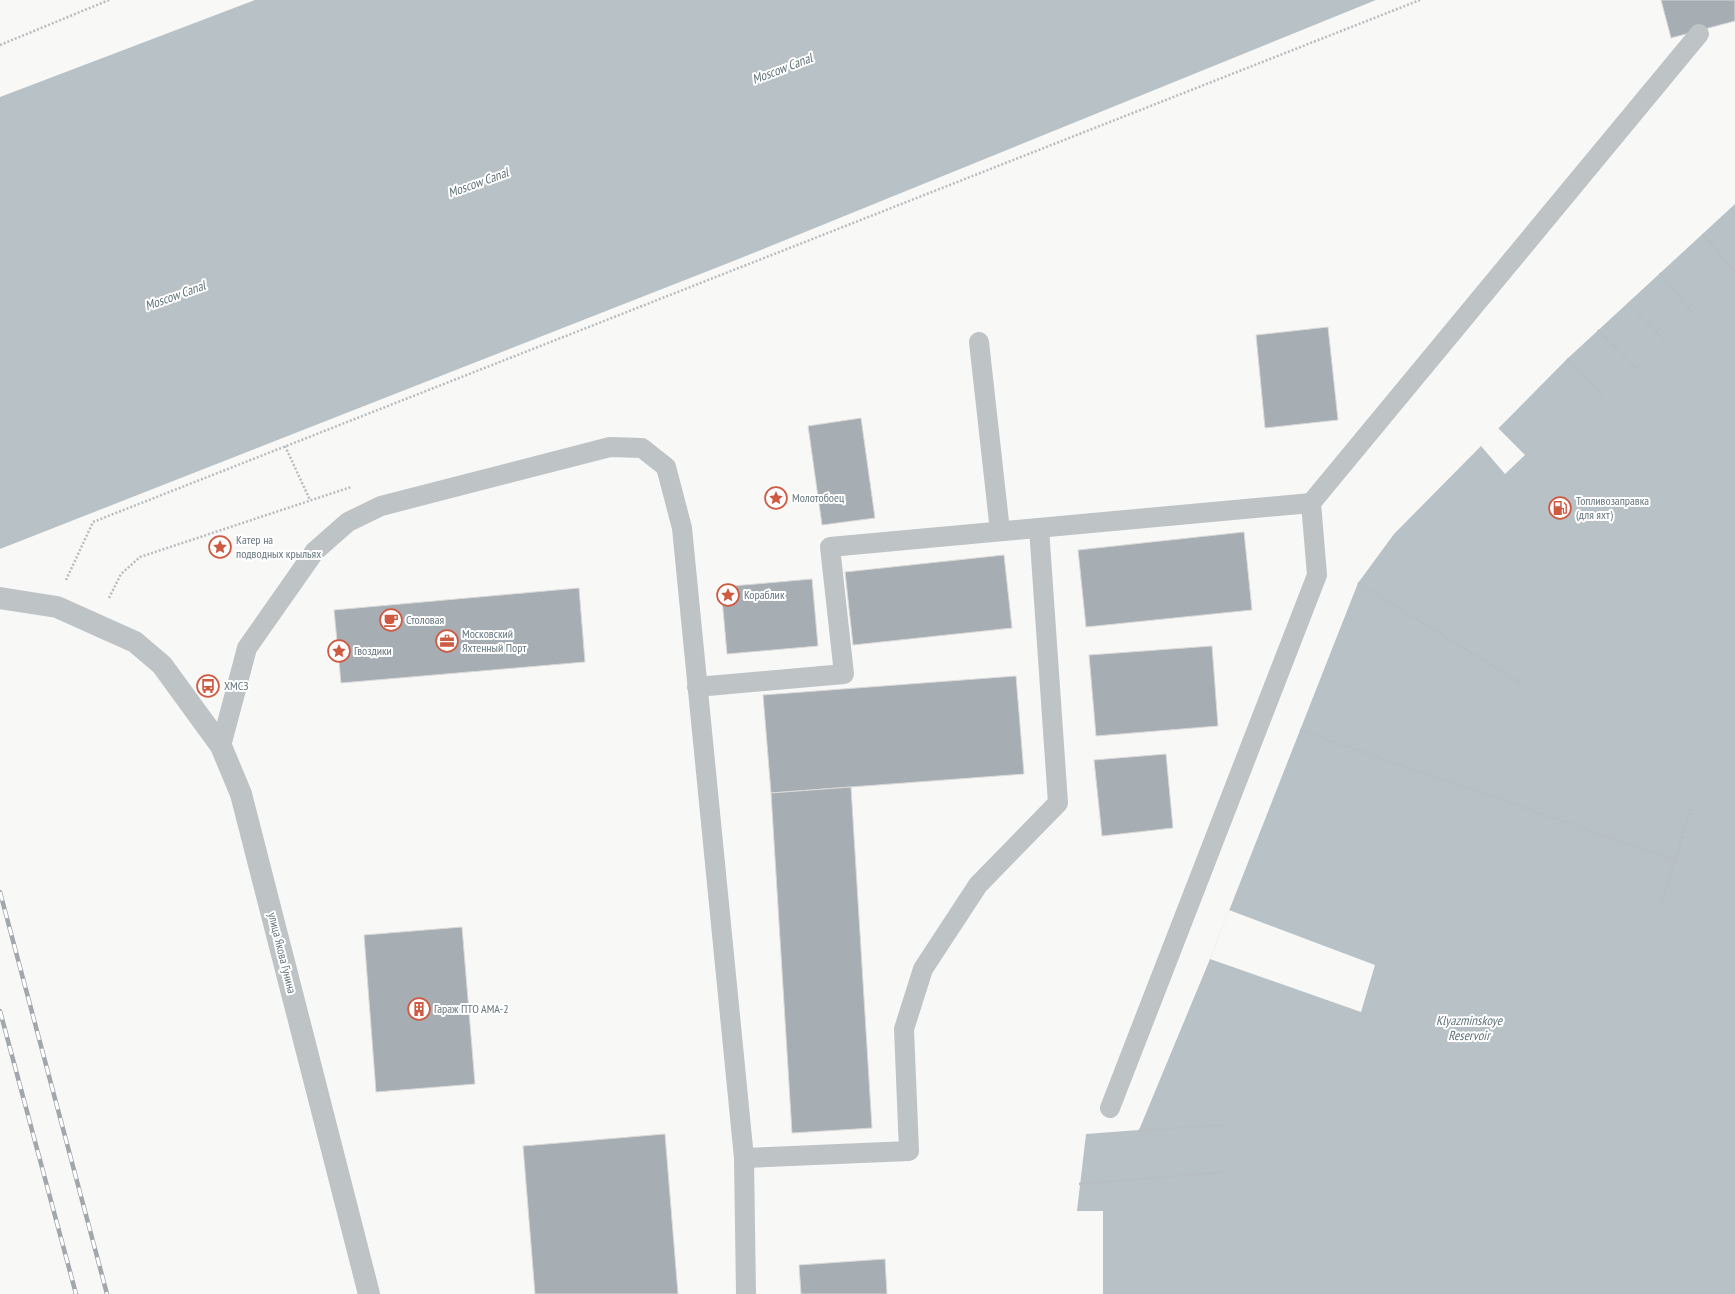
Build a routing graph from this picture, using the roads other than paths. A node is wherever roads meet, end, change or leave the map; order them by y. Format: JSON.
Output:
{"nodes":[{"id":1,"x":1698,"y":34,"type":"dead end"},
{"id":2,"x":979,"y":342,"type":"dead end"},
{"id":3,"x":1311,"y":503,"type":"junction"},
{"id":4,"x":1039,"y":528,"type":"junction"},
{"id":5,"x":1000,"y":531,"type":"junction"},
{"id":6,"x":0,"y":598,"type":"edge"},
{"id":7,"x":697,"y":687,"type":"junction"},
{"id":8,"x":221,"y":746,"type":"junction"},
{"id":9,"x":1110,"y":1108,"type":"dead end"},
{"id":10,"x":744,"y":1158,"type":"junction"},
{"id":11,"x":369,"y":1294,"type":"edge"},
{"id":12,"x":746,"y":1294,"type":"edge"}],
"edges":[{"from":1,"to":3,"type":"lane"},
{"from":2,"to":5,"type":"lane"},
{"from":3,"to":4,"type":"lane"},
{"from":3,"to":9,"type":"lane"},
{"from":4,"to":5,"type":"lane"},
{"from":4,"to":10,"type":"lane"},
{"from":5,"to":7,"type":"lane"},
{"from":6,"to":8,"type":"street","name":"улица Якова Гунина"},
{"from":7,"to":8,"type":"lane"},
{"from":7,"to":10,"type":"lane"},
{"from":8,"to":11,"type":"street","name":"улица Якова Гунина"},
{"from":10,"to":12,"type":"lane"}]}
